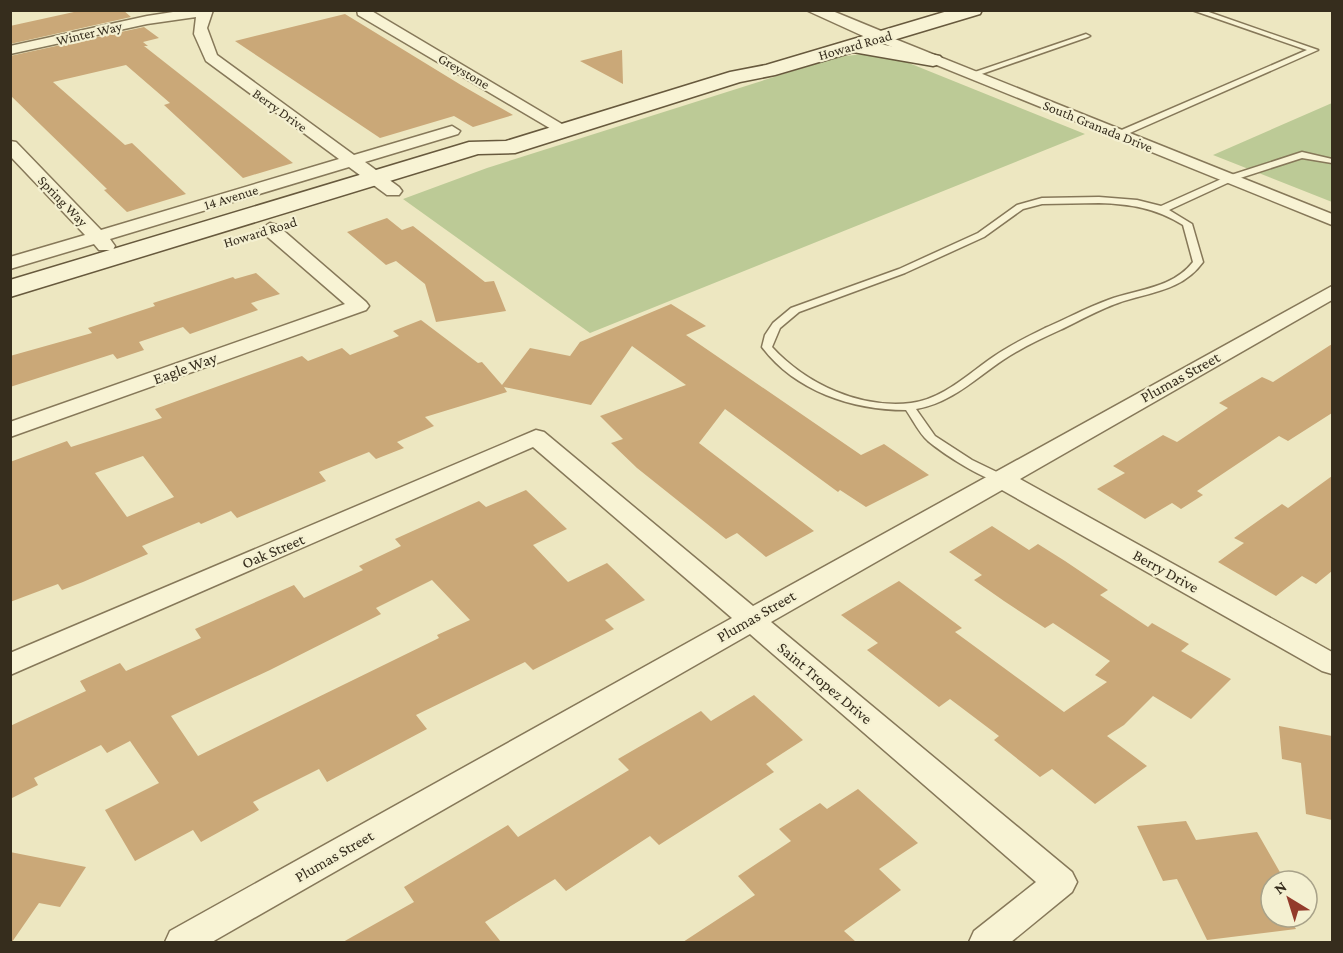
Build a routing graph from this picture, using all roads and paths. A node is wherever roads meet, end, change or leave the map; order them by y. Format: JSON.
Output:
{"nodes":[{"id":1,"x":814,"y":10,"type":"edge"},
{"id":2,"x":924,"y":10,"type":"edge"},
{"id":3,"x":973,"y":10,"type":"edge"},
{"id":4,"x":1195,"y":10,"type":"edge"},
{"id":5,"x":206,"y":11,"type":"edge"},
{"id":6,"x":363,"y":12,"type":"dead end"},
{"id":7,"x":872,"y":34,"type":"junction"},
{"id":8,"x":1086,"y":36,"type":"dead end"},
{"id":9,"x":10,"y":50,"type":"edge"},
{"id":10,"x":809,"y":58,"type":"junction"},
{"id":11,"x":933,"y":60,"type":"junction"},
{"id":12,"x":970,"y":75,"type":"junction"},
{"id":13,"x":737,"y":76,"type":"junction"},
{"id":14,"x":564,"y":130,"type":"junction"},
{"id":15,"x":452,"y":131,"type":"dead end"},
{"id":16,"x":1120,"y":134,"type":"junction"},
{"id":17,"x":10,"y":146,"type":"edge"},
{"id":18,"x":350,"y":161,"type":"junction"},
{"id":19,"x":1332,"y":161,"type":"edge"},
{"id":20,"x":1230,"y":178,"type":"junction"},
{"id":21,"x":384,"y":184,"type":"junction"},
{"id":22,"x":1164,"y":209,"type":"junction"},
{"id":23,"x":1332,"y":219,"type":"edge"},
{"id":24,"x":270,"y":229,"type":"junction"},
{"id":25,"x":97,"y":237,"type":"junction"},
{"id":26,"x":116,"y":257,"type":"junction"},
{"id":27,"x":10,"y":262,"type":"edge"},
{"id":28,"x":10,"y":289,"type":"edge"},
{"id":29,"x":1332,"y":292,"type":"edge"},
{"id":30,"x":10,"y":310,"type":"edge"},
{"id":31,"x":909,"y":406,"type":"junction"},
{"id":32,"x":10,"y":430,"type":"edge"},
{"id":33,"x":536,"y":437,"type":"joint"},
{"id":34,"x":999,"y":478,"type":"junction"},
{"id":35,"x":750,"y":619,"type":"junction"},
{"id":36,"x":1332,"y":664,"type":"edge"},
{"id":37,"x":10,"y":665,"type":"edge"},
{"id":38,"x":182,"y":942,"type":"edge"},
{"id":39,"x":986,"y":942,"type":"edge"}],
"edges":[{"from":1,"to":7,"type":"street"},
{"from":2,"to":7,"type":"main road","name":"Howard Road"},
{"from":3,"to":7,"type":"main road","name":"Howard Road"},
{"from":4,"to":16,"type":"lane"},
{"from":5,"to":9,"type":"street","name":"Winter Way"},
{"from":5,"to":18,"type":"street","name":"Berry Drive"},
{"from":6,"to":14,"type":"street","name":"Greystone"},
{"from":7,"to":10,"type":"main road","name":"Howard Road"},
{"from":7,"to":11,"type":"street","name":"South Granada Drive"},
{"from":7,"to":13,"type":"main road","name":"Howard Road"},
{"from":8,"to":12,"type":"lane"},
{"from":10,"to":11,"type":"main road"},
{"from":10,"to":13,"type":"main road","name":"Howard Road"},
{"from":11,"to":12,"type":"street","name":"South Granada Drive"},
{"from":12,"to":16,"type":"street","name":"South Granada Drive"},
{"from":13,"to":14,"type":"main road","name":"Howard Road"},
{"from":14,"to":21,"type":"main road","name":"Howard Road"},
{"from":15,"to":18,"type":"street","name":"14 Avenue"},
{"from":16,"to":20,"type":"street","name":"South Granada Drive"},
{"from":17,"to":25,"type":"street","name":"Spring Way"},
{"from":18,"to":21,"type":"street","name":"Berry Drive"},
{"from":18,"to":25,"type":"street","name":"14 Avenue"},
{"from":19,"to":20,"type":"lane"},
{"from":20,"to":22,"type":"lane"},
{"from":20,"to":23,"type":"street","name":"South Granada Drive"},
{"from":21,"to":24,"type":"main road","name":"Howard Road"},
{"from":21,"to":26,"type":"main road","name":"Howard Road"},
{"from":22,"to":31,"type":"lane"},
{"from":22,"to":31,"type":"lane"},
{"from":24,"to":30,"type":"main road","name":"Howard Road"},
{"from":24,"to":32,"type":"street","name":"Eagle Way"},
{"from":25,"to":26,"type":"street","name":"Spring Way"},
{"from":25,"to":27,"type":"street","name":"14 Avenue"},
{"from":26,"to":28,"type":"main road","name":"Howard Road"},
{"from":29,"to":34,"type":"street","name":"Plumas Street"},
{"from":31,"to":34,"type":"lane"},
{"from":33,"to":35,"type":"street","name":"Saint Tropez Drive"},
{"from":33,"to":37,"type":"street","name":"Oak Street"},
{"from":34,"to":35,"type":"street","name":"Plumas Street"},
{"from":34,"to":36,"type":"street","name":"Berry Drive"},
{"from":35,"to":38,"type":"street","name":"Plumas Street"},
{"from":35,"to":39,"type":"street","name":"Saint Tropez Drive"}]}
